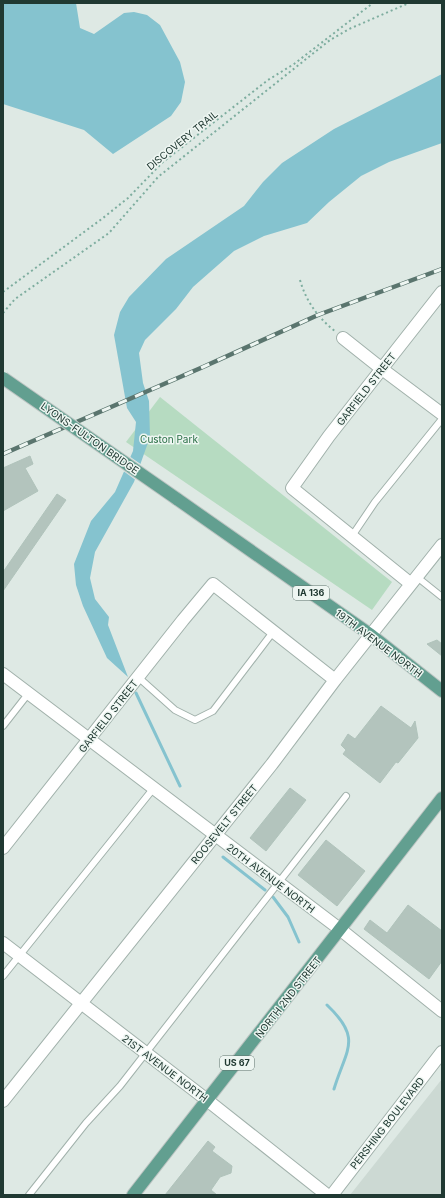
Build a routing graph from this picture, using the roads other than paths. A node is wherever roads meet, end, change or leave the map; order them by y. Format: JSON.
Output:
{"nodes":[{"id":1,"x":442,"y":292,"type":"edge"},
{"id":2,"x":343,"y":338,"type":"road end"},
{"id":3,"x":382,"y":369,"type":"junction"},
{"id":4,"x":3,"y":378,"type":"edge"},
{"id":5,"x":442,"y":414,"type":"edge"},
{"id":6,"x":442,"y":419,"type":"edge"},
{"id":7,"x":177,"y":499,"type":"joint"},
{"id":8,"x":352,"y":536,"type":"junction"},
{"id":9,"x":442,"y":545,"type":"edge"},
{"id":10,"x":414,"y":580,"type":"junction"},
{"id":11,"x":442,"y":597,"type":"edge"},
{"id":12,"x":273,"y":632,"type":"junction"},
{"id":13,"x":371,"y":635,"type":"junction"},
{"id":14,"x":3,"y":674,"type":"edge"},
{"id":15,"x":138,"y":676,"type":"junction"},
{"id":16,"x":335,"y":680,"type":"junction"},
{"id":17,"x":442,"y":691,"type":"edge"},
{"id":18,"x":28,"y":694,"type":"junction"},
{"id":19,"x":3,"y":726,"type":"edge"},
{"id":20,"x":90,"y":739,"type":"junction"},
{"id":21,"x":153,"y":789,"type":"junction"},
{"id":22,"x":346,"y":796,"type":"dead end"},
{"id":23,"x":442,"y":798,"type":"edge"},
{"id":24,"x":215,"y":835,"type":"junction"},
{"id":25,"x":3,"y":848,"type":"edge"},
{"id":26,"x":278,"y":882,"type":"junction"},
{"id":27,"x":341,"y":930,"type":"junction"},
{"id":28,"x":3,"y":943,"type":"edge"},
{"id":29,"x":18,"y":956,"type":"junction"},
{"id":30,"x":3,"y":976,"type":"edge"},
{"id":31,"x":80,"y":1003,"type":"junction"},
{"id":32,"x":442,"y":1011,"type":"edge"},
{"id":33,"x":442,"y":1052,"type":"edge"},
{"id":34,"x":145,"y":1053,"type":"junction"},
{"id":35,"x":207,"y":1100,"type":"junction"},
{"id":36,"x":3,"y":1101,"type":"edge"},
{"id":37,"x":29,"y":1195,"type":"edge"},
{"id":38,"x":133,"y":1195,"type":"edge"},
{"id":39,"x":327,"y":1195,"type":"edge"},
{"id":40,"x":332,"y":1195,"type":"edge"}],
"edges":[{"from":1,"to":3,"type":"street","name":"GARFIELD STREET"},
{"from":2,"to":3,"type":"street"},
{"from":3,"to":5,"type":"street"},
{"from":3,"to":8,"type":"street","name":"GARFIELD STREET"},
{"from":4,"to":7,"type":"main road","name":"LYONS-FULTON BRIDGE","number":"IA 136","bridge":true},
{"from":6,"to":8,"type":"lane"},
{"from":7,"to":13,"type":"main road","name":"19TH AVENUE NORTH","number":"IA 136"},
{"from":8,"to":10,"type":"street"},
{"from":9,"to":10,"type":"street","name":"ROOSEVELT STREET"},
{"from":10,"to":11,"type":"lane"},
{"from":10,"to":13,"type":"street","name":"ROOSEVELT STREET"},
{"from":12,"to":15,"type":"lane"},
{"from":12,"to":15,"type":"street","name":"GARFIELD STREET"},
{"from":12,"to":16,"type":"street"},
{"from":13,"to":16,"type":"street","name":"ROOSEVELT STREET"},
{"from":13,"to":17,"type":"main road","name":"19TH AVENUE NORTH","number":"IA 136"},
{"from":14,"to":18,"type":"street","name":"20TH AVENUE NORTH"},
{"from":15,"to":20,"type":"street","name":"GARFIELD STREET"},
{"from":16,"to":24,"type":"street","name":"ROOSEVELT STREET"},
{"from":18,"to":19,"type":"lane"},
{"from":18,"to":20,"type":"street","name":"20TH AVENUE NORTH"},
{"from":20,"to":21,"type":"street","name":"20TH AVENUE NORTH"},
{"from":20,"to":25,"type":"street","name":"GARFIELD STREET"},
{"from":21,"to":24,"type":"street","name":"20TH AVENUE NORTH"},
{"from":21,"to":29,"type":"lane"},
{"from":22,"to":26,"type":"lane"},
{"from":23,"to":27,"type":"main road","name":"NORTH 2ND STREET","number":"US 67"},
{"from":24,"to":26,"type":"street","name":"20TH AVENUE NORTH"},
{"from":24,"to":31,"type":"street","name":"ROOSEVELT STREET"},
{"from":26,"to":27,"type":"street","name":"20TH AVENUE NORTH"},
{"from":26,"to":34,"type":"lane"},
{"from":27,"to":32,"type":"street","name":"20TH AVENUE NORTH"},
{"from":27,"to":35,"type":"main road","name":"NORTH 2ND STREET","number":"US 67"},
{"from":28,"to":29,"type":"street","name":"21ST AVENUE NORTH"},
{"from":29,"to":30,"type":"lane"},
{"from":29,"to":31,"type":"street","name":"21ST AVENUE NORTH"},
{"from":31,"to":34,"type":"street","name":"21ST AVENUE NORTH"},
{"from":31,"to":36,"type":"street","name":"ROOSEVELT STREET"},
{"from":33,"to":40,"type":"street","name":"PERSHING BOULEVARD"},
{"from":34,"to":35,"type":"street","name":"21ST AVENUE NORTH"},
{"from":34,"to":37,"type":"lane"},
{"from":35,"to":38,"type":"main road","name":"NORTH 2ND STREET","number":"US 67"},
{"from":35,"to":39,"type":"street","name":"21ST AVENUE NORTH"}]}
